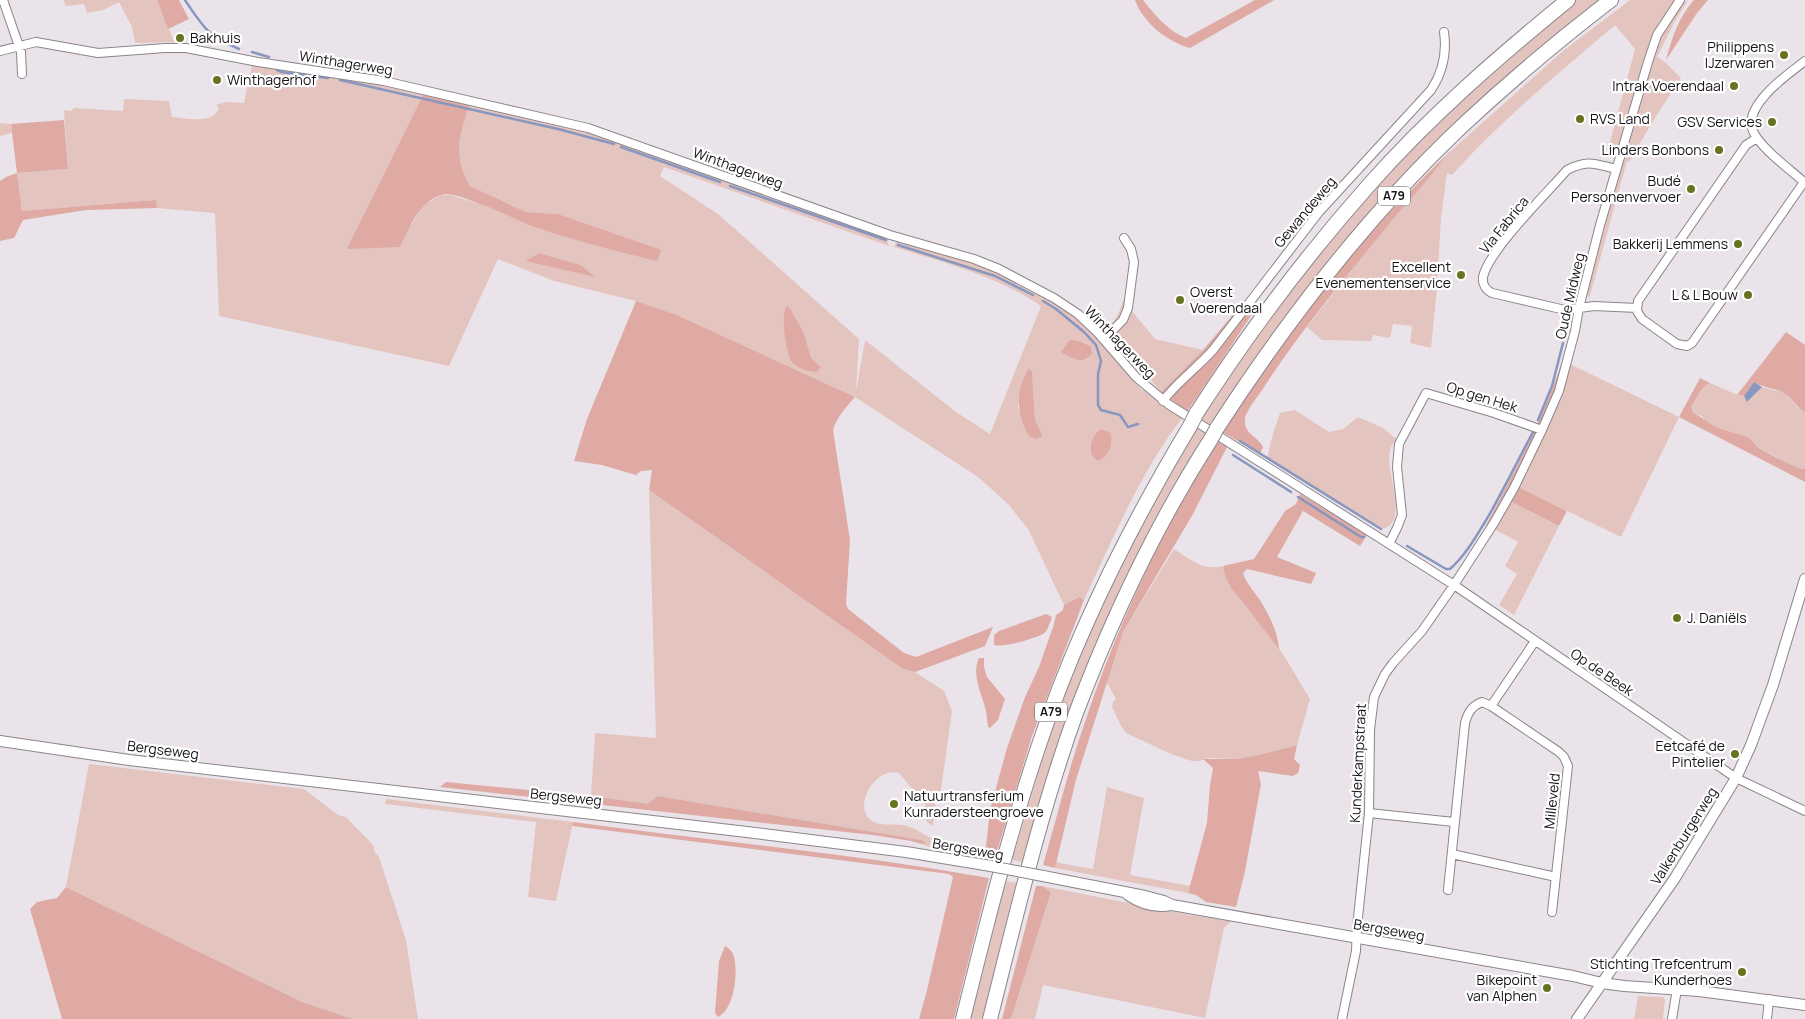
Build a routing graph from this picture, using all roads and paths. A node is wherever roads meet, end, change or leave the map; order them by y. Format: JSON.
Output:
{"nodes":[{"id":1,"x":2,"y":0,"type":"edge"},
{"id":2,"x":1568,"y":0,"type":"edge"},
{"id":3,"x":1611,"y":0,"type":"edge"},
{"id":4,"x":1680,"y":0,"type":"edge"},
{"id":5,"x":1444,"y":32,"type":"dead end"},
{"id":6,"x":19,"y":46,"type":"junction"},
{"id":7,"x":0,"y":51,"type":"edge"},
{"id":8,"x":1805,"y":61,"type":"edge"},
{"id":9,"x":22,"y":74,"type":"dead end"},
{"id":10,"x":1757,"y":138,"type":"junction"},
{"id":11,"x":1616,"y":169,"type":"junction"},
{"id":12,"x":1805,"y":183,"type":"edge"},
{"id":13,"x":1124,"y":238,"type":"dead end"},
{"id":14,"x":1579,"y":308,"type":"junction"},
{"id":15,"x":1636,"y":308,"type":"junction"},
{"id":16,"x":1104,"y":339,"type":"junction"},
{"id":17,"x":1162,"y":400,"type":"junction"},
{"id":18,"x":1542,"y":430,"type":"junction"},
{"id":19,"x":1388,"y":544,"type":"junction"},
{"id":20,"x":1805,"y":579,"type":"edge"},
{"id":21,"x":1454,"y":585,"type":"junction"},
{"id":22,"x":1535,"y":641,"type":"junction"},
{"id":23,"x":1491,"y":706,"type":"junction"},
{"id":24,"x":0,"y":741,"type":"edge"},
{"id":25,"x":1736,"y":778,"type":"junction"},
{"id":26,"x":1805,"y":811,"type":"edge"},
{"id":27,"x":1369,"y":813,"type":"junction"},
{"id":28,"x":1454,"y":822,"type":"junction"},
{"id":29,"x":1452,"y":854,"type":"junction"},
{"id":30,"x":1556,"y":877,"type":"junction"},
{"id":31,"x":1448,"y":890,"type":"dead end"},
{"id":32,"x":1552,"y":912,"type":"dead end"},
{"id":33,"x":1356,"y":938,"type":"junction"},
{"id":34,"x":1602,"y":983,"type":"junction"},
{"id":35,"x":1678,"y":988,"type":"junction"},
{"id":36,"x":1769,"y":999,"type":"junction"},
{"id":37,"x":1805,"y":1004,"type":"edge"},
{"id":38,"x":963,"y":1019,"type":"edge"},
{"id":39,"x":990,"y":1019,"type":"edge"},
{"id":40,"x":1342,"y":1019,"type":"edge"},
{"id":41,"x":1577,"y":1019,"type":"edge"},
{"id":42,"x":1672,"y":1019,"type":"edge"},
{"id":43,"x":1767,"y":1019,"type":"edge"}],
"edges":[{"from":1,"to":6,"type":"street"},
{"from":2,"to":38,"type":"highway","number":"A79"},
{"from":3,"to":39,"type":"highway","number":"A79"},
{"from":4,"to":11,"type":"street","name":"Oude Midweg"},
{"from":5,"to":17,"type":"street","name":"Gewandeweg"},
{"from":6,"to":7,"type":"street","name":"Winthagerweg"},
{"from":6,"to":9,"type":"street"},
{"from":6,"to":16,"type":"street","name":"Winthagerweg"},
{"from":8,"to":10,"type":"street"},
{"from":10,"to":12,"type":"street"},
{"from":10,"to":15,"type":"street"},
{"from":11,"to":14,"type":"street","name":"Oude Midweg"},
{"from":11,"to":14,"type":"street","name":"Via Fabrica"},
{"from":12,"to":15,"type":"street"},
{"from":13,"to":16,"type":"street"},
{"from":14,"to":15,"type":"street"},
{"from":14,"to":18,"type":"street","name":"Oude Midweg"},
{"from":16,"to":17,"type":"street","name":"Winthagerweg"},
{"from":17,"to":19,"type":"street"},
{"from":18,"to":19,"type":"street","name":"Op gen Hek"},
{"from":18,"to":21,"type":"street","name":"Oude Midweg"},
{"from":19,"to":21,"type":"street"},
{"from":20,"to":25,"type":"street","name":"Valkenburgerweg"},
{"from":21,"to":22,"type":"street","name":"Op de Beek"},
{"from":21,"to":27,"type":"street","name":"Kunderkampstraat"},
{"from":22,"to":23,"type":"street"},
{"from":22,"to":25,"type":"street","name":"Op de Beek"},
{"from":23,"to":28,"type":"street"},
{"from":23,"to":30,"type":"street","name":"Milleveld"},
{"from":24,"to":33,"type":"street","name":"Bergseweg","bridge":true},
{"from":25,"to":26,"type":"street","name":"Op de Beek"},
{"from":25,"to":34,"type":"street","name":"Valkenburgerweg"},
{"from":27,"to":28,"type":"street"},
{"from":27,"to":33,"type":"street","name":"Kunderkampstraat"},
{"from":28,"to":29,"type":"street"},
{"from":29,"to":30,"type":"street"},
{"from":29,"to":31,"type":"street"},
{"from":30,"to":32,"type":"street","name":"Milleveld"},
{"from":33,"to":34,"type":"street","name":"Bergseweg"},
{"from":33,"to":40,"type":"street","name":"Kunderkampstraat"},
{"from":34,"to":35,"type":"street","name":"Bergseweg"},
{"from":34,"to":41,"type":"street","name":"Valkenburgerweg"},
{"from":35,"to":36,"type":"street","name":"Bergseweg"},
{"from":35,"to":42,"type":"street"},
{"from":36,"to":37,"type":"street","name":"Bergseweg"},
{"from":36,"to":43,"type":"street"}]}
